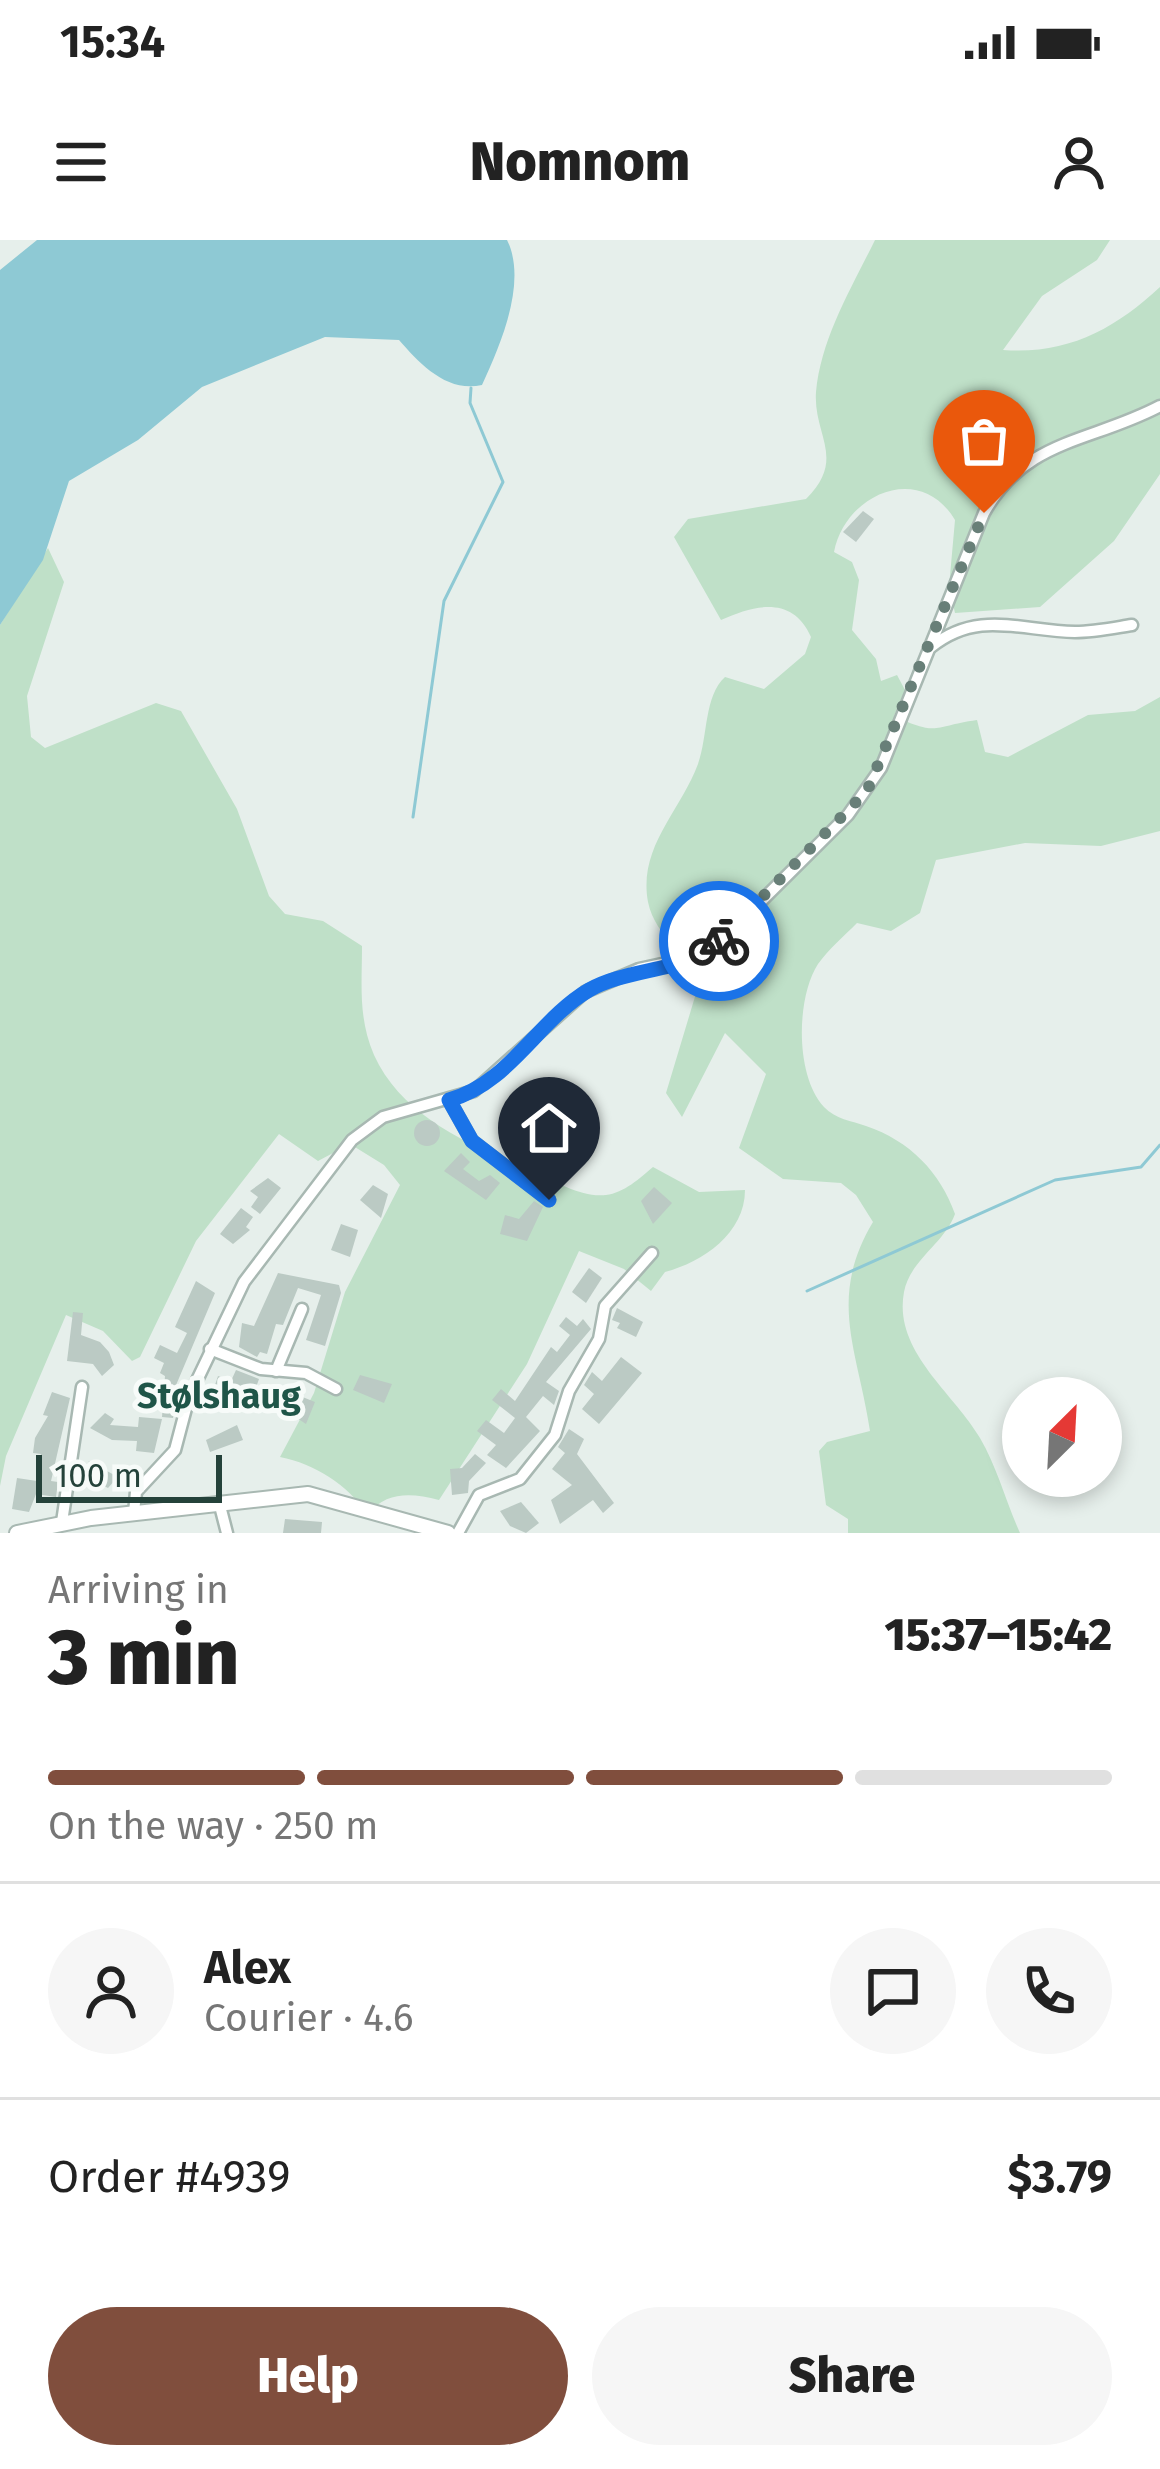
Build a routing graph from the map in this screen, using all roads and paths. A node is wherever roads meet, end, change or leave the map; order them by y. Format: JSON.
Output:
{"nodes":[{"id":1,"x":1160,"y":406,"type":"edge"},
{"id":2,"x":1132,"y":625,"type":"dead end"},
{"id":3,"x":928,"y":650,"type":"junction"},
{"id":4,"x":449,"y":1100,"type":"junction"},
{"id":5,"x":549,"y":1200,"type":"dead end"},
{"id":6,"x":652,"y":1252,"type":"dead end"},
{"id":7,"x":302,"y":1309,"type":"dead end"},
{"id":8,"x":210,"y":1349,"type":"junction"},
{"id":9,"x":276,"y":1371,"type":"junction"},
{"id":10,"x":82,"y":1388,"type":"dead end"},
{"id":11,"x":336,"y":1389,"type":"dead end"},
{"id":12,"x":219,"y":1502,"type":"junction"},
{"id":13,"x":134,"y":1513,"type":"junction"},
{"id":14,"x":62,"y":1522,"type":"junction"},
{"id":15,"x":17,"y":1533,"type":"edge"},
{"id":16,"x":227,"y":1533,"type":"edge"},
{"id":17,"x":448,"y":1533,"type":"edge"},
{"id":18,"x":458,"y":1533,"type":"edge"}],
"edges":[{"from":1,"to":3,"type":"street"},
{"from":2,"to":3,"type":"street"},
{"from":3,"to":4,"type":"street"},
{"from":4,"to":5,"type":"street"},
{"from":4,"to":8,"type":"street"},
{"from":6,"to":18,"type":"street"},
{"from":7,"to":9,"type":"street"},
{"from":8,"to":9,"type":"street"},
{"from":8,"to":13,"type":"street"},
{"from":9,"to":11,"type":"street"},
{"from":10,"to":14,"type":"street"},
{"from":12,"to":13,"type":"street"},
{"from":12,"to":16,"type":"street"},
{"from":12,"to":17,"type":"street"},
{"from":13,"to":14,"type":"street"},
{"from":14,"to":15,"type":"street"}]}
